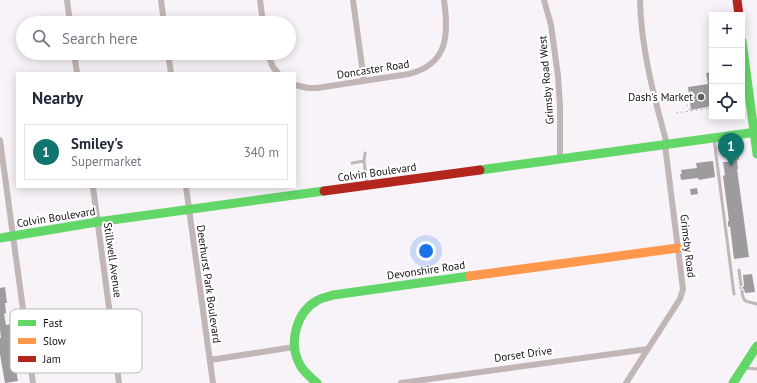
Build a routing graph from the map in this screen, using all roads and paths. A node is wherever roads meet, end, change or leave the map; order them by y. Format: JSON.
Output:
{"nodes":[{"id":1,"x":67,"y":0,"type":"edge"},
{"id":2,"x":161,"y":0,"type":"edge"},
{"id":3,"x":260,"y":0,"type":"edge"},
{"id":4,"x":353,"y":0,"type":"edge"},
{"id":5,"x":444,"y":0,"type":"edge"},
{"id":6,"x":544,"y":0,"type":"edge"},
{"id":7,"x":640,"y":0,"type":"edge"},
{"id":8,"x":737,"y":0,"type":"edge"},
{"id":9,"x":739,"y":12,"type":"edge"},
{"id":10,"x":69,"y":16,"type":"edge"},
{"id":11,"x":163,"y":16,"type":"edge"},
{"id":12,"x":262,"y":16,"type":"edge"},
{"id":13,"x":743,"y":48,"type":"edge"},
{"id":14,"x":75,"y":60,"type":"edge"},
{"id":15,"x":169,"y":60,"type":"edge"},
{"id":16,"x":270,"y":60,"type":"edge"},
{"id":17,"x":77,"y":72,"type":"edge"},
{"id":18,"x":171,"y":72,"type":"edge"},
{"id":19,"x":277,"y":72,"type":"edge"},
{"id":20,"x":364,"y":81,"type":"junction"},
{"id":21,"x":296,"y":85,"type":"edge"},
{"id":22,"x":658,"y":90,"type":"dead end"},
{"id":23,"x":709,"y":108,"type":"edge"},
{"id":24,"x":690,"y":111,"type":"junction"},
{"id":25,"x":676,"y":113,"type":"dead end"},
{"id":26,"x":756,"y":132,"type":"edge"},
{"id":27,"x":713,"y":138,"type":"junction"},
{"id":28,"x":0,"y":140,"type":"edge"},
{"id":29,"x":666,"y":144,"type":"junction"},
{"id":30,"x":365,"y":153,"type":"dead end"},
{"id":31,"x":757,"y":154,"type":"edge"},
{"id":32,"x":560,"y":159,"type":"junction"},
{"id":33,"x":364,"y":161,"type":"junction"},
{"id":34,"x":352,"y":163,"type":"dead end"},
{"id":35,"x":367,"y":186,"type":"junction"},
{"id":36,"x":93,"y":188,"type":"edge"},
{"id":37,"x":186,"y":188,"type":"edge"},
{"id":38,"x":189,"y":210,"type":"junction"},
{"id":39,"x":97,"y":222,"type":"junction"},
{"id":40,"x":13,"y":236,"type":"junction"},
{"id":41,"x":0,"y":238,"type":"edge"},
{"id":42,"x":678,"y":248,"type":"junction"},
{"id":43,"x":739,"y":270,"type":"dead end"},
{"id":44,"x":741,"y":285,"type":"dead end"},
{"id":45,"x":742,"y":290,"type":"dead end"},
{"id":46,"x":734,"y":294,"type":"dead end"},
{"id":47,"x":757,"y":304,"type":"edge"},
{"id":48,"x":23,"y":309,"type":"edge"},
{"id":49,"x":109,"y":309,"type":"edge"},
{"id":50,"x":757,"y":346,"type":"edge"},
{"id":51,"x":294,"y":347,"type":"junction"},
{"id":52,"x":648,"y":349,"type":"junction"},
{"id":53,"x":210,"y":360,"type":"junction"},
{"id":54,"x":743,"y":367,"type":"junction"},
{"id":55,"x":757,"y":369,"type":"edge"},
{"id":56,"x":32,"y":373,"type":"edge"},
{"id":57,"x":118,"y":373,"type":"edge"},
{"id":58,"x":33,"y":383,"type":"edge"},
{"id":59,"x":119,"y":383,"type":"edge"},
{"id":60,"x":213,"y":383,"type":"edge"},
{"id":61,"x":317,"y":383,"type":"edge"},
{"id":62,"x":401,"y":383,"type":"edge"},
{"id":63,"x":626,"y":383,"type":"edge"},
{"id":64,"x":733,"y":383,"type":"edge"}],
"edges":[{"from":1,"to":10,"type":"street"},
{"from":2,"to":11,"type":"street"},
{"from":3,"to":12,"type":"street"},
{"from":4,"to":20,"type":"street"},
{"from":5,"to":20,"type":"street","name":"Doncaster Road"},
{"from":6,"to":32,"type":"street","name":"Grimsby Road West"},
{"from":7,"to":29,"type":"street"},
{"from":8,"to":9,"type":"street"},
{"from":13,"to":26,"type":"street"},
{"from":14,"to":17,"type":"street"},
{"from":15,"to":18,"type":"street"},
{"from":16,"to":19,"type":"street"},
{"from":20,"to":21,"type":"street","name":"Doncaster Road"},
{"from":22,"to":24,"type":"path"},
{"from":23,"to":24,"type":"path"},
{"from":24,"to":25,"type":"path"},
{"from":26,"to":27,"type":"street","name":"Colvin Boulevard"},
{"from":26,"to":31,"type":"street"},
{"from":27,"to":29,"type":"street","name":"Colvin Boulevard"},
{"from":27,"to":46,"type":"lane"},
{"from":28,"to":40,"type":"street"},
{"from":29,"to":32,"type":"street","name":"Colvin Boulevard"},
{"from":29,"to":42,"type":"street","name":"Grimsby Road"},
{"from":30,"to":33,"type":"lane"},
{"from":32,"to":35,"type":"street","name":"Colvin Boulevard"},
{"from":33,"to":34,"type":"lane"},
{"from":33,"to":35,"type":"lane"},
{"from":35,"to":38,"type":"street","name":"Colvin Boulevard"},
{"from":36,"to":39,"type":"street","name":"Stillwell Avenue"},
{"from":37,"to":38,"type":"street","name":"Deerhurst Park Boulevard"},
{"from":38,"to":39,"type":"street","name":"Colvin Boulevard"},
{"from":38,"to":53,"type":"street","name":"Deerhurst Park Boulevard"},
{"from":39,"to":40,"type":"street","name":"Colvin Boulevard"},
{"from":39,"to":49,"type":"street","name":"Stillwell Avenue"},
{"from":40,"to":41,"type":"street","name":"Colvin Boulevard"},
{"from":40,"to":48,"type":"street"},
{"from":42,"to":51,"type":"street","name":"Devonshire Road"},
{"from":42,"to":52,"type":"street","name":"Grimsby Road"},
{"from":43,"to":44,"type":"lane"},
{"from":45,"to":47,"type":"lane"},
{"from":50,"to":54,"type":"street"},
{"from":51,"to":53,"type":"street"},
{"from":51,"to":61,"type":"street"},
{"from":52,"to":62,"type":"street","name":"Dorset Drive"},
{"from":52,"to":63,"type":"street","name":"Grimsby Road"},
{"from":53,"to":60,"type":"street","name":"Deerhurst Park Boulevard"},
{"from":54,"to":55,"type":"lane"},
{"from":54,"to":64,"type":"street"},
{"from":56,"to":58,"type":"street"},
{"from":57,"to":59,"type":"street","name":"Stillwell Avenue"}]}
